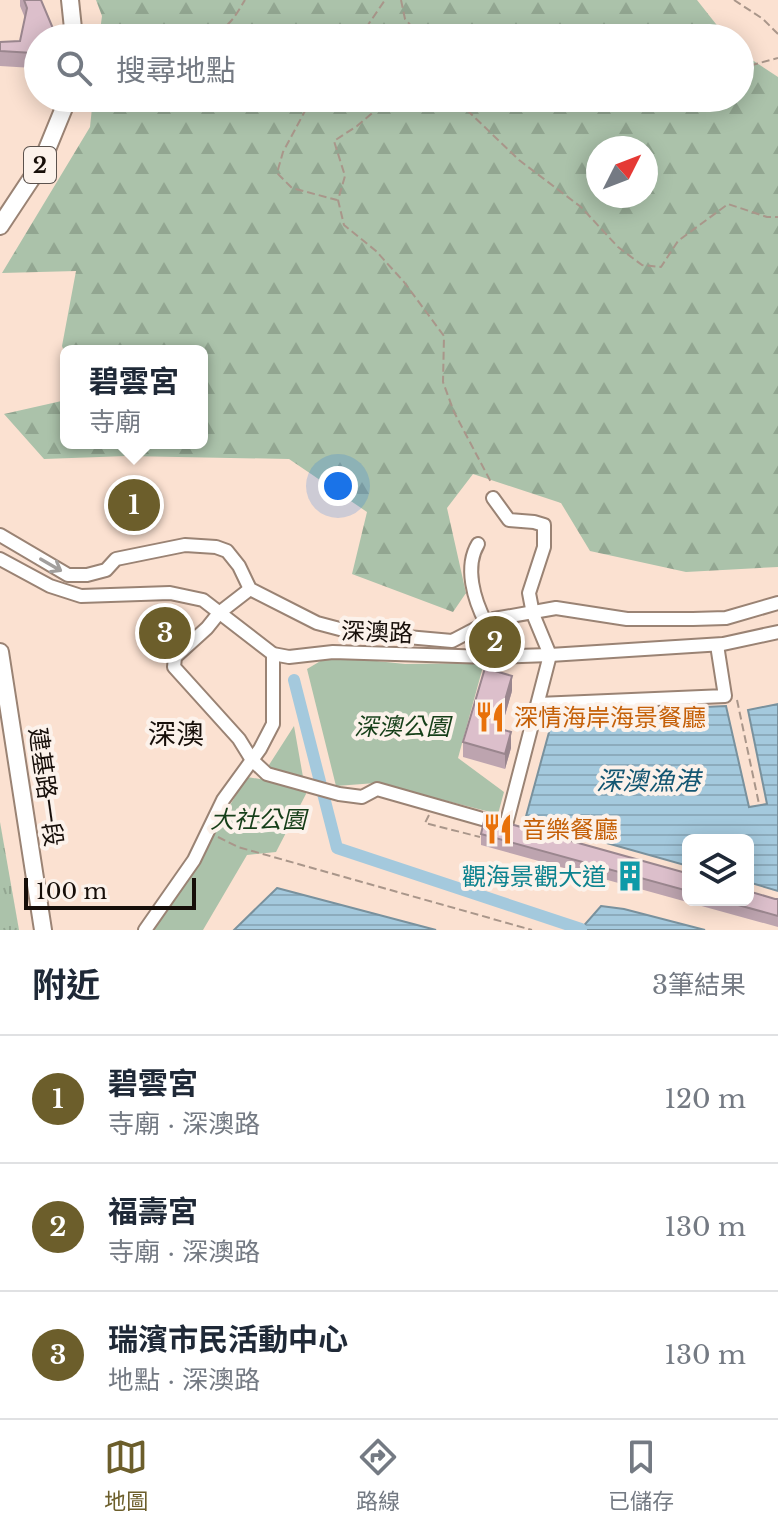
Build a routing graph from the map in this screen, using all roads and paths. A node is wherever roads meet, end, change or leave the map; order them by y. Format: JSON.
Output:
{"nodes":[{"id":1,"x":70,"y":0,"type":"edge"},
{"id":2,"x":245,"y":0,"type":"edge"},
{"id":3,"x":385,"y":0,"type":"edge"},
{"id":4,"x":401,"y":0,"type":"edge"},
{"id":5,"x":734,"y":0,"type":"edge"},
{"id":6,"x":73,"y":24,"type":"edge"},
{"id":7,"x":229,"y":24,"type":"edge"},
{"id":8,"x":369,"y":24,"type":"edge"},
{"id":9,"x":409,"y":24,"type":"edge"},
{"id":10,"x":778,"y":34,"type":"edge"},
{"id":11,"x":778,"y":58,"type":"edge"},
{"id":12,"x":754,"y":64,"type":"edge"},
{"id":13,"x":62,"y":112,"type":"edge"},
{"id":14,"x":304,"y":112,"type":"edge"},
{"id":15,"x":374,"y":112,"type":"edge"},
{"id":16,"x":469,"y":112,"type":"edge"},
{"id":17,"x":338,"y":200,"type":"junction"},
{"id":18,"x":778,"y":217,"type":"edge"},
{"id":19,"x":0,"y":226,"type":"edge"},
{"id":20,"x":493,"y":498,"type":"joint"},
{"id":21,"x":0,"y":535,"type":"edge"},
{"id":22,"x":478,"y":544,"type":"dead end"},
{"id":23,"x":0,"y":559,"type":"edge"},
{"id":24,"x":106,"y":570,"type":"junction"},
{"id":25,"x":250,"y":589,"type":"junction"},
{"id":26,"x":113,"y":597,"type":"junction"},
{"id":27,"x":774,"y":605,"type":"edge"},
{"id":28,"x":219,"y":613,"type":"junction"},
{"id":29,"x":533,"y":614,"type":"junction"},
{"id":30,"x":486,"y":623,"type":"junction"},
{"id":31,"x":778,"y":632,"type":"edge"},
{"id":32,"x":717,"y":645,"type":"junction"},
{"id":33,"x":0,"y":652,"type":"edge"},
{"id":34,"x":273,"y":654,"type":"junction"},
{"id":35,"x":550,"y":655,"type":"junction"},
{"id":36,"x":4,"y":691,"type":"edge"},
{"id":37,"x":737,"y":700,"type":"dead end"},
{"id":38,"x":538,"y":704,"type":"junction"},
{"id":39,"x":252,"y":760,"type":"junction"},
{"id":40,"x":759,"y":804,"type":"dead end"},
{"id":41,"x":441,"y":819,"type":"dead end"},
{"id":42,"x":209,"y":833,"type":"junction"},
{"id":43,"x":483,"y":838,"type":"edge"},
{"id":44,"x":43,"y":930,"type":"edge"},
{"id":45,"x":145,"y":930,"type":"edge"},
{"id":46,"x":532,"y":930,"type":"edge"}],
"edges":[{"from":1,"to":6,"type":"main road"},
{"from":2,"to":7,"type":"path"},
{"from":3,"to":8,"type":"path"},
{"from":4,"to":9,"type":"path"},
{"from":5,"to":10,"type":"path"},
{"from":11,"to":12,"type":"path"},
{"from":13,"to":19,"type":"main road","number":"2"},
{"from":14,"to":17,"type":"path"},
{"from":15,"to":17,"type":"path"},
{"from":16,"to":18,"type":"path"},
{"from":17,"to":20,"type":"path"},
{"from":20,"to":29,"type":"street"},
{"from":21,"to":24,"type":"street","one_way":true},
{"from":22,"to":30,"type":"street"},
{"from":23,"to":26,"type":"street"},
{"from":24,"to":25,"type":"street"},
{"from":24,"to":26,"type":"street"},
{"from":25,"to":28,"type":"street"},
{"from":25,"to":30,"type":"street"},
{"from":26,"to":28,"type":"street"},
{"from":27,"to":29,"type":"street"},
{"from":28,"to":34,"type":"street"},
{"from":28,"to":39,"type":"street"},
{"from":29,"to":30,"type":"street"},
{"from":29,"to":35,"type":"street"},
{"from":31,"to":32,"type":"street","name":"深澳路"},
{"from":32,"to":35,"type":"street","name":"深澳路"},
{"from":32,"to":38,"type":"street"},
{"from":33,"to":36,"type":"main road","name":"建基路一段"},
{"from":34,"to":35,"type":"street","name":"深澳路"},
{"from":34,"to":39,"type":"street"},
{"from":35,"to":38,"type":"street"},
{"from":36,"to":44,"type":"main road","name":"建基路一段"},
{"from":37,"to":40,"type":"path"},
{"from":38,"to":39,"type":"street"},
{"from":39,"to":42,"type":"street"},
{"from":41,"to":43,"type":"path"},
{"from":42,"to":45,"type":"street"},
{"from":42,"to":46,"type":"path"}]}
